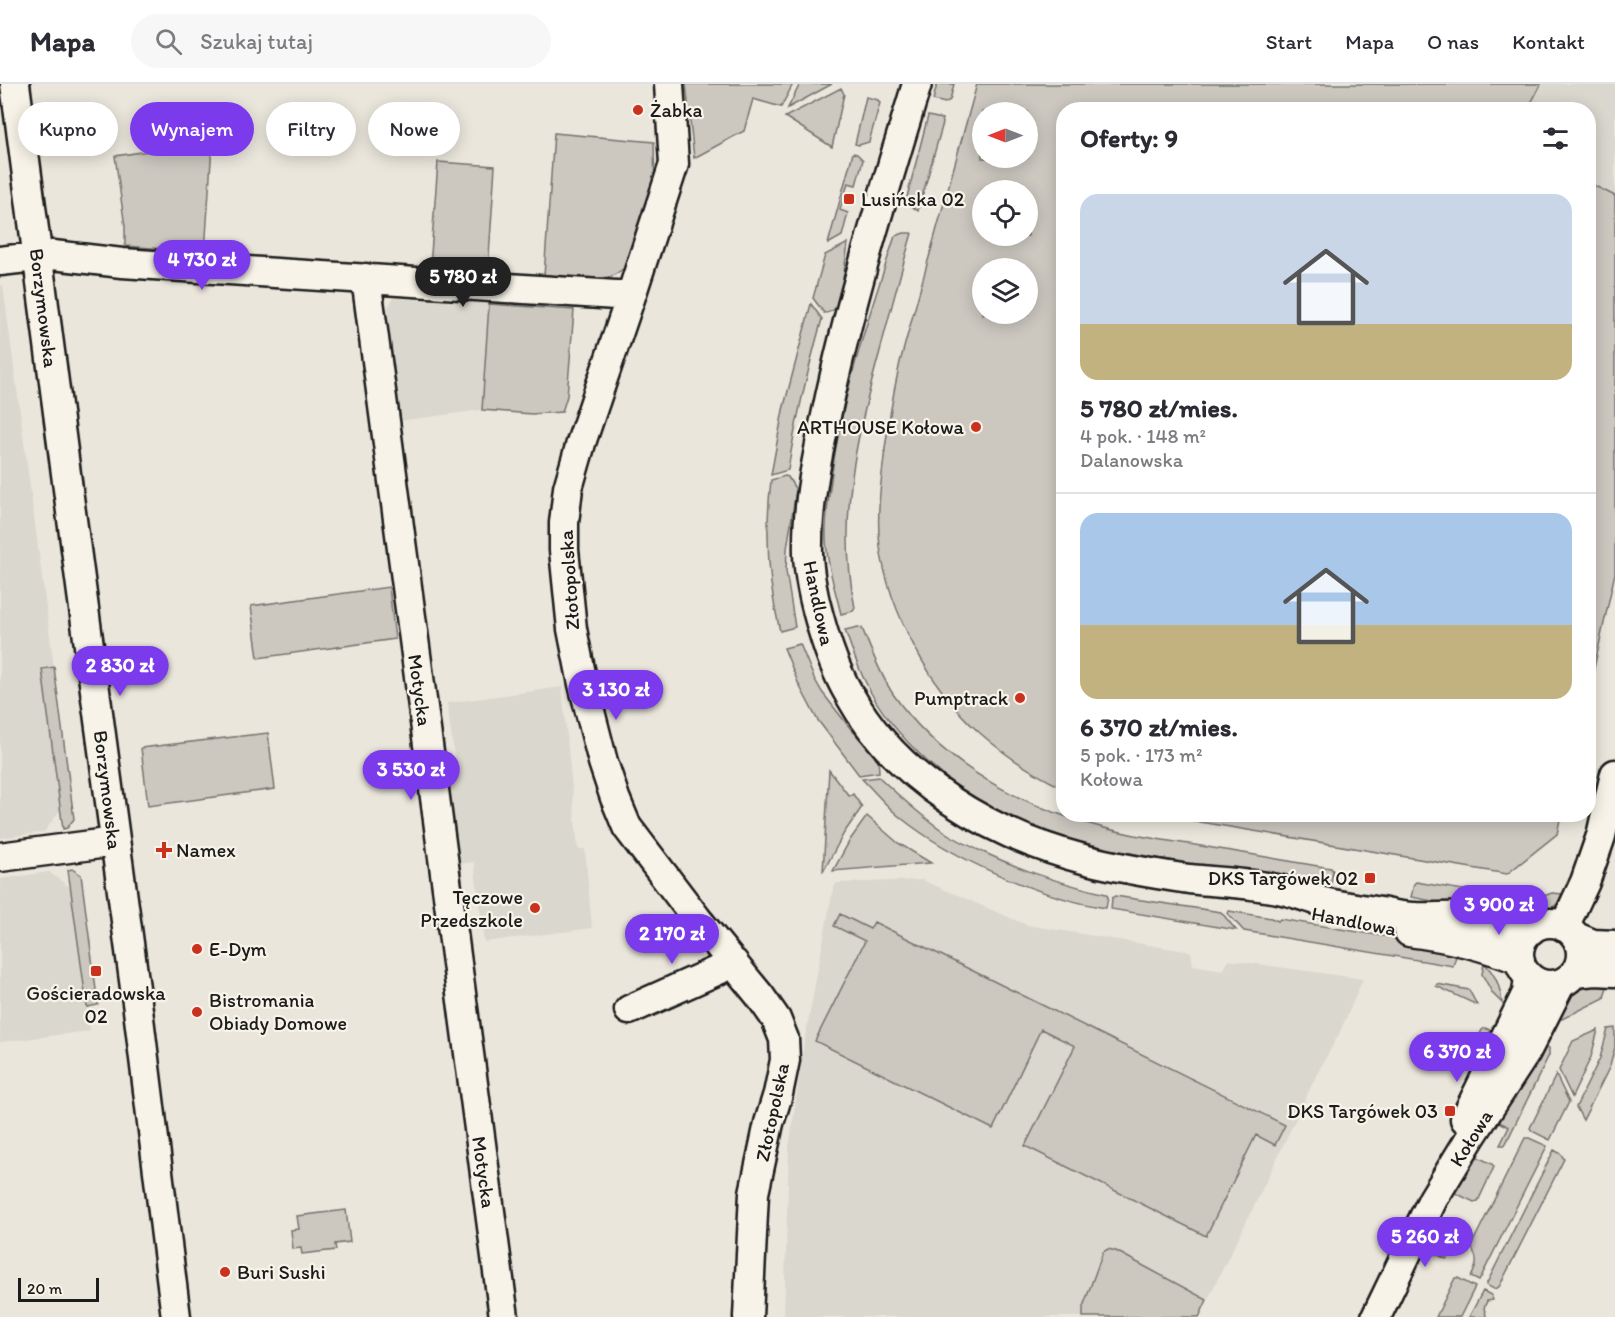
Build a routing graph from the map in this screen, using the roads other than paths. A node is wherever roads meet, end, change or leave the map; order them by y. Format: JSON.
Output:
{"nodes":[{"id":1,"x":15,"y":84,"type":"edge"},
{"id":2,"x":669,"y":84,"type":"edge"},
{"id":3,"x":917,"y":84,"type":"edge"},
{"id":4,"x":38,"y":256,"type":"junction"},
{"id":5,"x":0,"y":261,"type":"edge"},
{"id":6,"x":366,"y":278,"type":"junction"},
{"id":7,"x":631,"y":296,"type":"junction"},
{"id":8,"x":1615,"y":774,"type":"edge"},
{"id":9,"x":115,"y":842,"type":"junction"},
{"id":10,"x":0,"y":857,"type":"edge"},
{"id":11,"x":1188,"y":878,"type":"junction"},
{"id":12,"x":1531,"y":930,"type":"junction"},
{"id":13,"x":1570,"y":932,"type":"junction"},
{"id":14,"x":1615,"y":945,"type":"edge"},
{"id":15,"x":734,"y":963,"type":"junction"},
{"id":16,"x":1524,"y":968,"type":"junction"},
{"id":17,"x":1615,"y":972,"type":"edge"},
{"id":18,"x":1568,"y":978,"type":"junction"},
{"id":19,"x":629,"y":1010,"type":"dead end"},
{"id":20,"x":1433,"y":1199,"type":"junction"},
{"id":21,"x":176,"y":1317,"type":"edge"},
{"id":22,"x":504,"y":1317,"type":"edge"},
{"id":23,"x":748,"y":1317,"type":"edge"},
{"id":24,"x":1376,"y":1317,"type":"edge"}],
"edges":[{"from":1,"to":4,"type":"street","name":"Borzymowska"},
{"from":2,"to":7,"type":"street","name":"Złotopolska"},
{"from":3,"to":11,"type":"street","name":"Handlowa"},
{"from":4,"to":5,"type":"street"},
{"from":4,"to":6,"type":"street"},
{"from":4,"to":9,"type":"street","name":"Borzymowska"},
{"from":6,"to":7,"type":"street"},
{"from":6,"to":22,"type":"street","name":"Motycka"},
{"from":7,"to":15,"type":"street","name":"Złotopolska"},
{"from":8,"to":13,"type":"street"},
{"from":9,"to":10,"type":"street"},
{"from":9,"to":21,"type":"street","name":"Borzymowska"},
{"from":11,"to":12,"type":"street","name":"Handlowa"},
{"from":11,"to":16,"type":"street","name":"Handlowa"},
{"from":12,"to":13,"type":"street"},
{"from":12,"to":16,"type":"street"},
{"from":13,"to":14,"type":"street"},
{"from":13,"to":18,"type":"street"},
{"from":15,"to":19,"type":"street"},
{"from":15,"to":23,"type":"street","name":"Złotopolska"},
{"from":16,"to":18,"type":"street"},
{"from":16,"to":20,"type":"street","name":"Kołowa"},
{"from":17,"to":18,"type":"street"},
{"from":18,"to":20,"type":"street","name":"Kołowa"},
{"from":20,"to":24,"type":"street","name":"Kołowa"}]}
